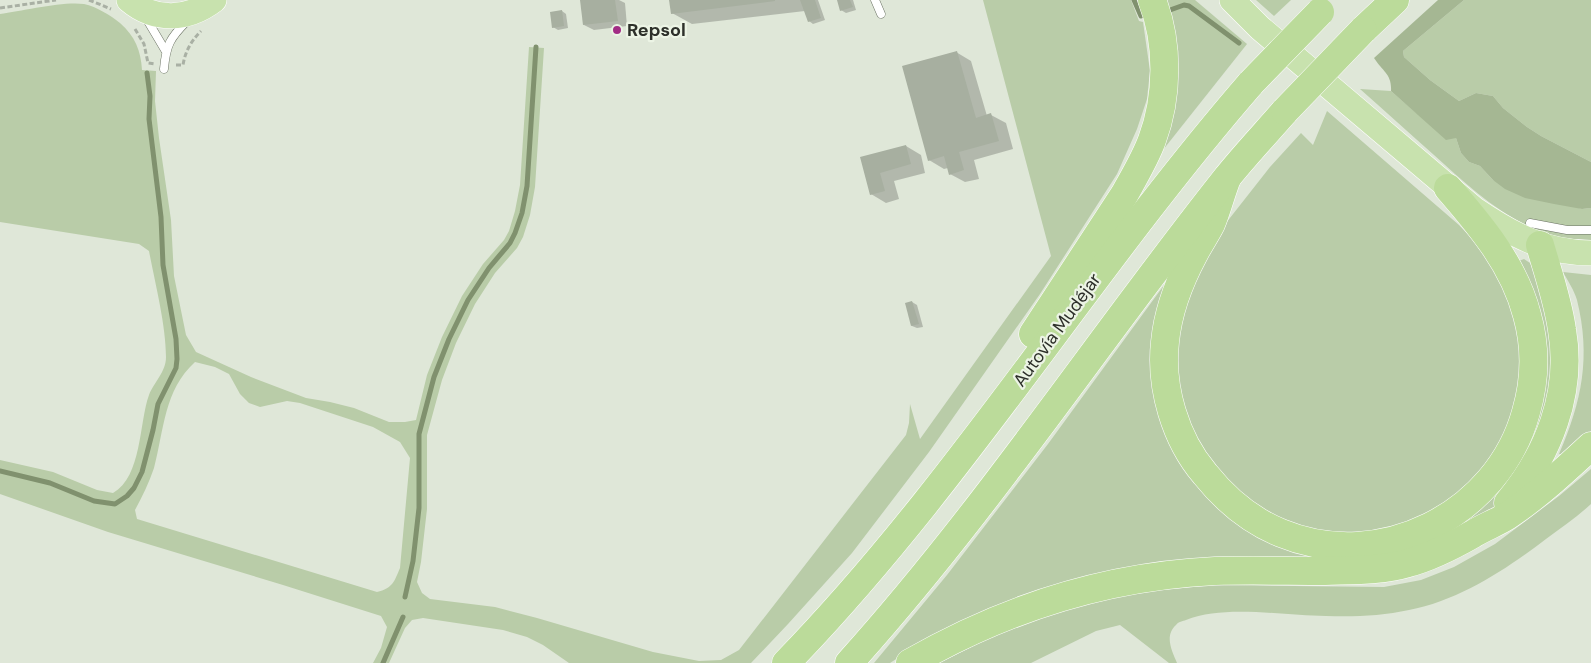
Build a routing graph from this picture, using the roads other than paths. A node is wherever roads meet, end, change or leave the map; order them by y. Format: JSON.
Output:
{"nodes":[{"id":1,"x":1152,"y":0,"type":"edge"},
{"id":2,"x":1219,"y":0,"type":"edge"},
{"id":3,"x":1232,"y":0,"type":"edge"},
{"id":4,"x":1395,"y":0,"type":"edge"},
{"id":5,"x":132,"y":3,"type":"edge"},
{"id":6,"x":205,"y":6,"type":"edge"},
{"id":7,"x":1326,"y":6,"type":"edge"},
{"id":8,"x":1260,"y":28,"type":"junction"},
{"id":9,"x":166,"y":50,"type":"junction"},
{"id":10,"x":164,"y":69,"type":"dead end"},
{"id":11,"x":1227,"y":178,"type":"junction"},
{"id":12,"x":1448,"y":188,"type":"junction"},
{"id":13,"x":1591,"y":230,"type":"edge"},
{"id":14,"x":1535,"y":234,"type":"junction"},
{"id":15,"x":1591,"y":253,"type":"edge"},
{"id":16,"x":992,"y":418,"type":"junction"},
{"id":17,"x":1591,"y":446,"type":"edge"},
{"id":18,"x":1478,"y":531,"type":"junction"},
{"id":19,"x":786,"y":663,"type":"edge"},
{"id":20,"x":849,"y":663,"type":"edge"},
{"id":21,"x":910,"y":663,"type":"edge"}],
"edges":[{"from":1,"to":16,"type":"highway"},
{"from":2,"to":8,"type":"highway"},
{"from":3,"to":8,"type":"highway"},
{"from":4,"to":11,"type":"highway","bridge":true},
{"from":5,"to":6,"type":"highway"},
{"from":5,"to":9,"type":"lane"},
{"from":6,"to":9,"type":"lane"},
{"from":7,"to":16,"type":"highway","name":"Autovía Mudéjar","bridge":true},
{"from":8,"to":12,"type":"highway"},
{"from":9,"to":10,"type":"lane"},
{"from":11,"to":12,"type":"highway"},
{"from":11,"to":20,"type":"highway"},
{"from":12,"to":14,"type":"highway"},
{"from":13,"to":14,"type":"lane"},
{"from":14,"to":15,"type":"highway"},
{"from":14,"to":18,"type":"highway"},
{"from":16,"to":19,"type":"highway","name":"Autovía Mudéjar"},
{"from":17,"to":18,"type":"highway"},
{"from":18,"to":21,"type":"highway"}]}
